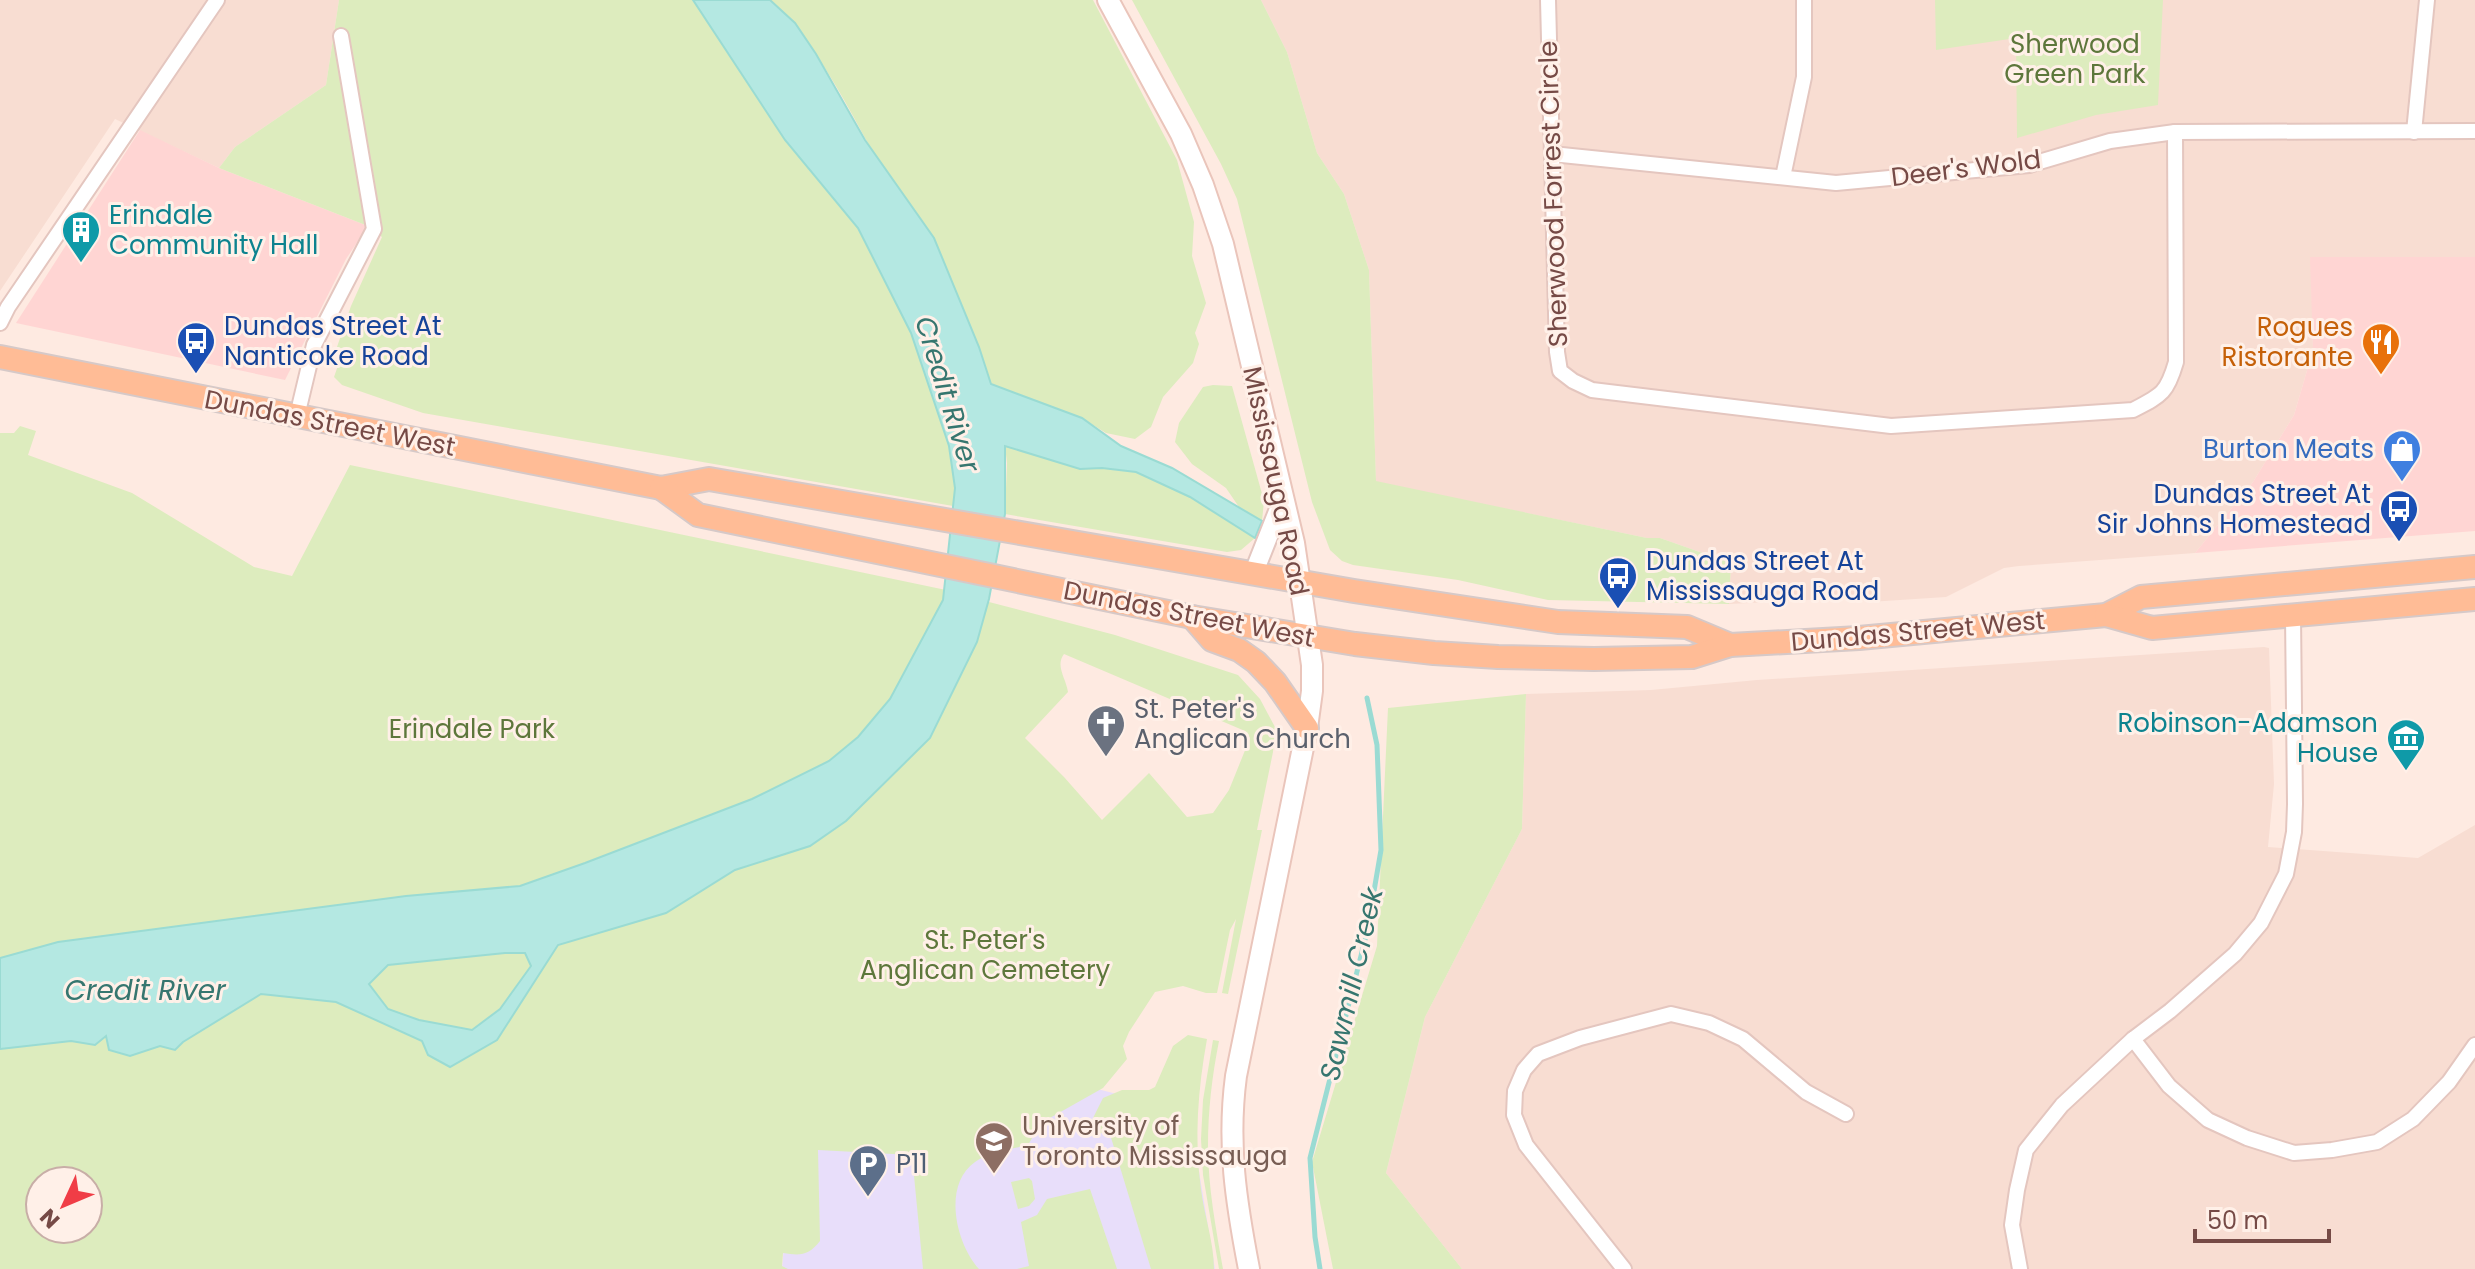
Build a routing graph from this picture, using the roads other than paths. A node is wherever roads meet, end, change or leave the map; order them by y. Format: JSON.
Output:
{"nodes":[{"id":1,"x":217,"y":0,"type":"edge"},
{"id":2,"x":1108,"y":0,"type":"edge"},
{"id":3,"x":1548,"y":0,"type":"edge"},
{"id":4,"x":1804,"y":0,"type":"edge"},
{"id":5,"x":2427,"y":0,"type":"edge"},
{"id":6,"x":341,"y":36,"type":"dead end"},
{"id":7,"x":2475,"y":131,"type":"edge"},
{"id":8,"x":2175,"y":132,"type":"junction"},
{"id":9,"x":2414,"y":132,"type":"junction"},
{"id":10,"x":1552,"y":154,"type":"junction"},
{"id":11,"x":1783,"y":177,"type":"junction"},
{"id":12,"x":0,"y":323,"type":"edge"},
{"id":13,"x":0,"y":357,"type":"edge"},
{"id":14,"x":297,"y":416,"type":"junction"},
{"id":15,"x":661,"y":488,"type":"junction"},
{"id":16,"x":1283,"y":499,"type":"junction"},
{"id":17,"x":2475,"y":567,"type":"edge"},
{"id":18,"x":1254,"y":572,"type":"junction"},
{"id":19,"x":1299,"y":581,"type":"junction"},
{"id":20,"x":2475,"y":599,"type":"edge"},
{"id":21,"x":2106,"y":615,"type":"junction"},
{"id":22,"x":2293,"y":615,"type":"junction"},
{"id":23,"x":1192,"y":617,"type":"junction"},
{"id":24,"x":1308,"y":637,"type":"junction"},
{"id":25,"x":1730,"y":645,"type":"junction"},
{"id":26,"x":1307,"y":728,"type":"junction"},
{"id":27,"x":2133,"y":1039,"type":"junction"},
{"id":28,"x":2475,"y":1045,"type":"edge"},
{"id":29,"x":1846,"y":1114,"type":"dead end"},
{"id":30,"x":1249,"y":1269,"type":"edge"},
{"id":31,"x":1624,"y":1269,"type":"edge"},
{"id":32,"x":2020,"y":1269,"type":"edge"}],
"edges":[{"from":1,"to":12,"type":"street"},
{"from":2,"to":16,"type":"main road","name":"Mississauga Road"},
{"from":3,"to":10,"type":"street","name":"Sherwood Forrest Circle"},
{"from":4,"to":11,"type":"street"},
{"from":5,"to":9,"type":"street"},
{"from":6,"to":14,"type":"street"},
{"from":7,"to":9,"type":"street","name":"Deer's Wold"},
{"from":8,"to":9,"type":"street","name":"Deer's Wold"},
{"from":8,"to":10,"type":"street","name":"Sherwood Forrest Circle"},
{"from":8,"to":11,"type":"street","name":"Deer's Wold"},
{"from":10,"to":11,"type":"street","name":"Deer's Wold"},
{"from":13,"to":14,"type":"main road","name":"Dundas Street West"},
{"from":14,"to":15,"type":"main road","name":"Dundas Street West"},
{"from":15,"to":18,"type":"main road","name":"Dundas Street West"},
{"from":15,"to":23,"type":"main road","name":"Dundas Street West"},
{"from":16,"to":18,"type":"street"},
{"from":16,"to":19,"type":"main road","name":"Mississauga Road"},
{"from":17,"to":21,"type":"main road","name":"Dundas Street West"},
{"from":18,"to":19,"type":"main road","name":"Dundas Street West"},
{"from":19,"to":24,"type":"main road","name":"Mississauga Road"},
{"from":19,"to":25,"type":"main road","name":"Dundas Street West"},
{"from":20,"to":22,"type":"main road","name":"Dundas Street West"},
{"from":21,"to":22,"type":"main road","name":"Dundas Street West"},
{"from":21,"to":25,"type":"main road","name":"Dundas Street West"},
{"from":22,"to":27,"type":"street"},
{"from":23,"to":24,"type":"main road","name":"Dundas Street West"},
{"from":23,"to":26,"type":"main road"},
{"from":24,"to":25,"type":"main road","name":"Dundas Street West"},
{"from":24,"to":26,"type":"main road","name":"Mississauga Road"},
{"from":26,"to":30,"type":"main road","name":"Mississauga Road"},
{"from":27,"to":28,"type":"street"},
{"from":27,"to":32,"type":"street"},
{"from":29,"to":31,"type":"street"}]}
